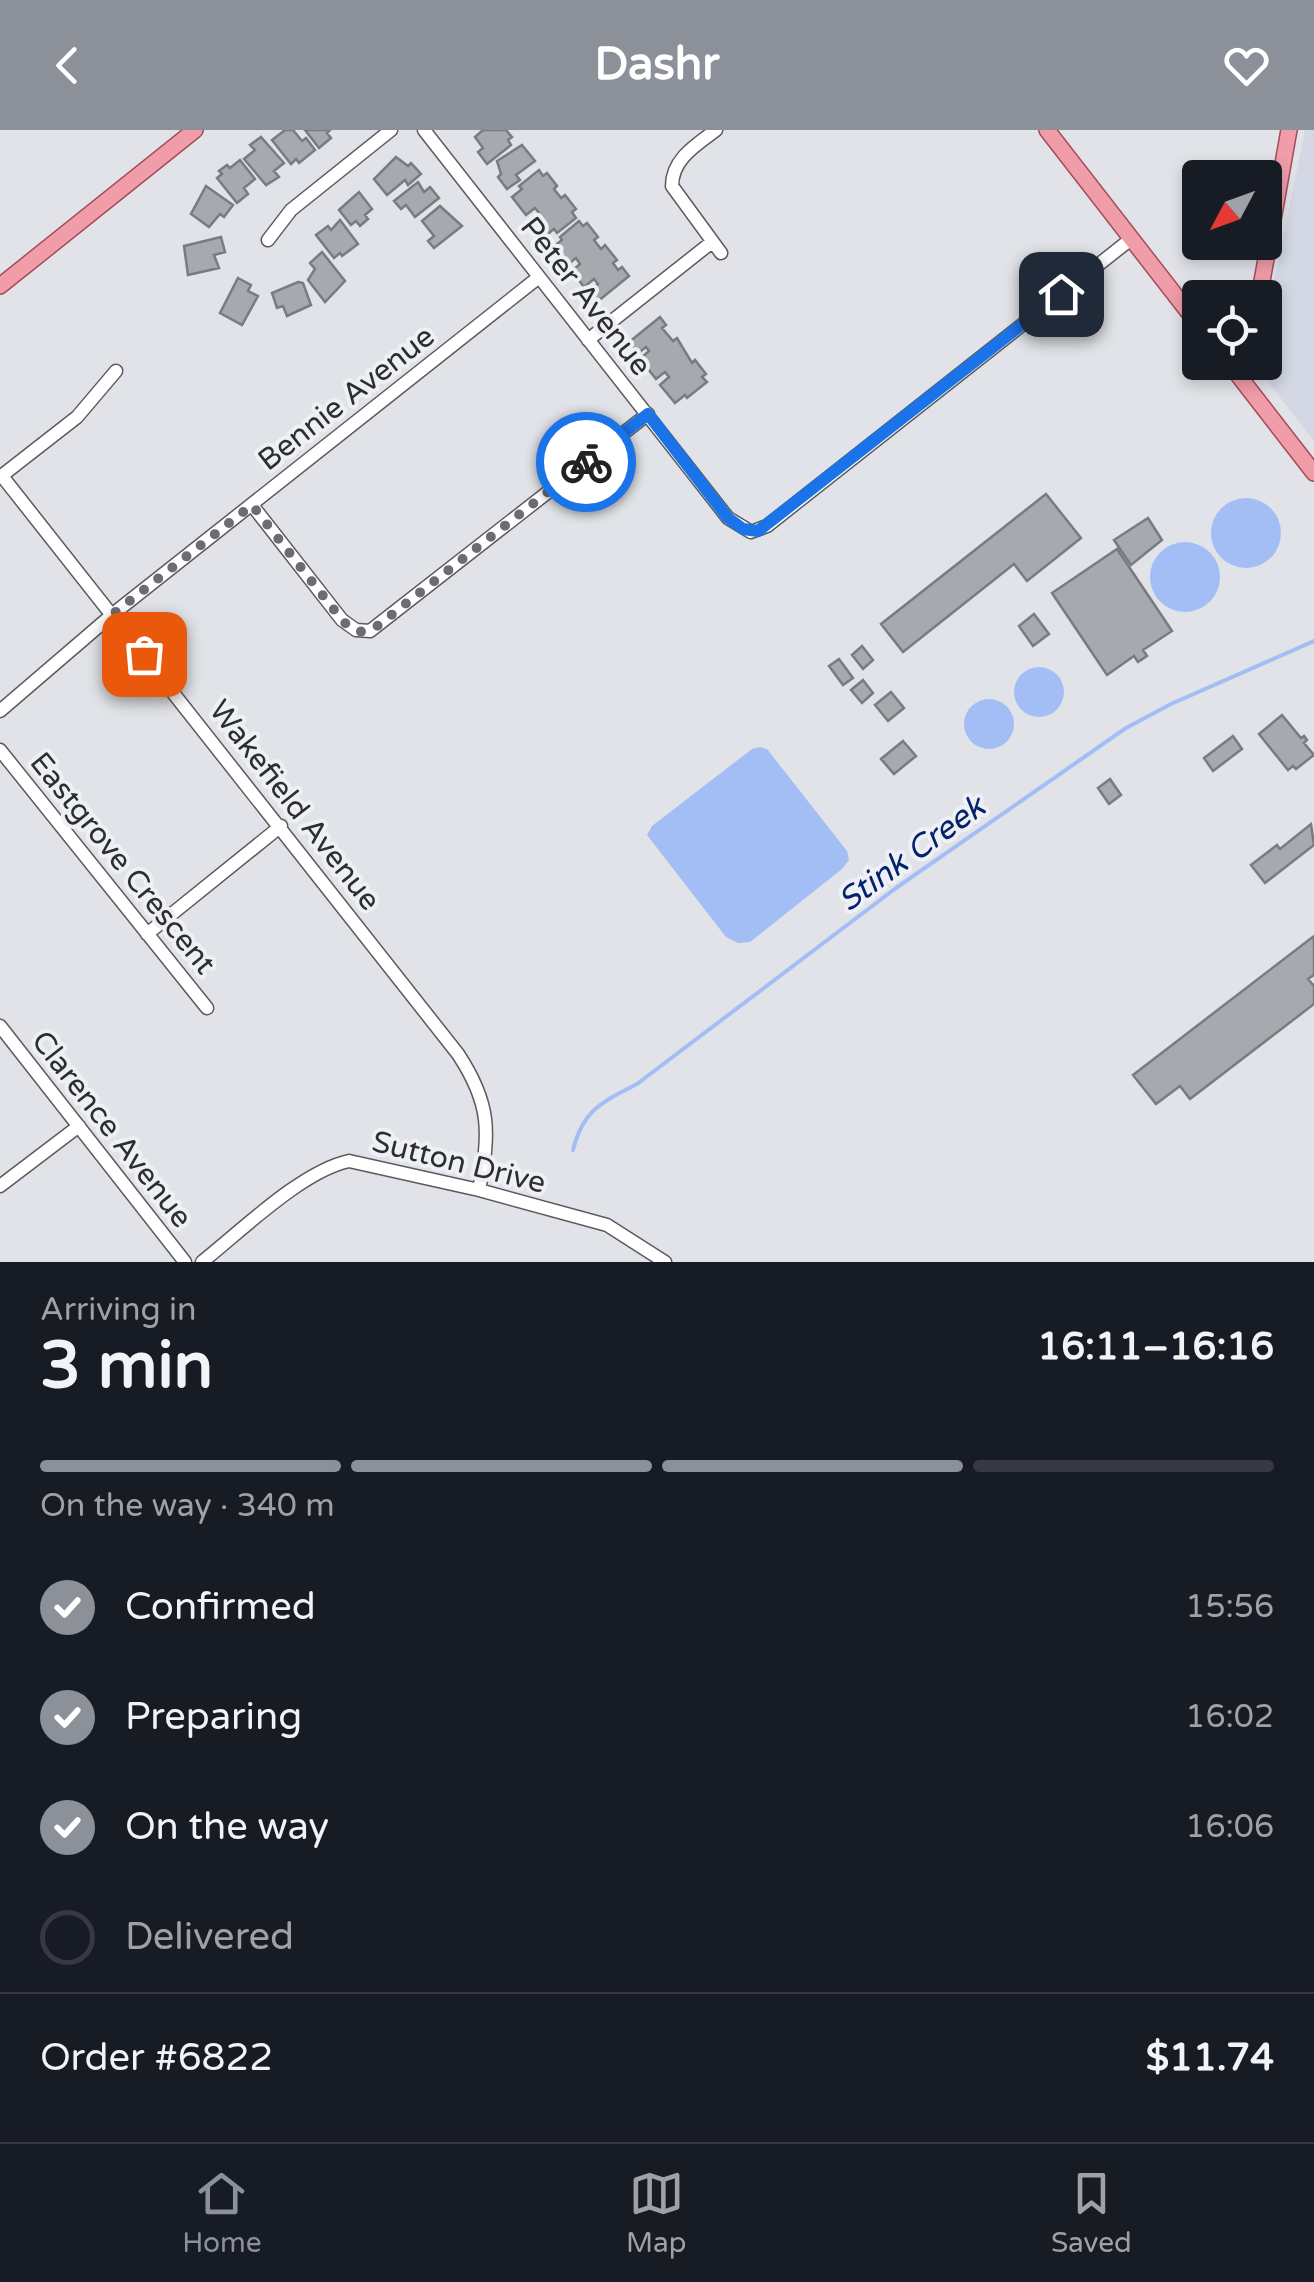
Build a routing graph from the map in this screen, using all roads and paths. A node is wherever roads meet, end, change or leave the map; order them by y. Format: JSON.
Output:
{"nodes":[{"id":1,"x":196,"y":130,"type":"edge"},
{"id":2,"x":391,"y":130,"type":"edge"},
{"id":3,"x":424,"y":130,"type":"edge"},
{"id":4,"x":716,"y":130,"type":"edge"},
{"id":5,"x":1047,"y":130,"type":"edge"},
{"id":6,"x":1290,"y":130,"type":"edge"},
{"id":7,"x":1131,"y":238,"type":"junction"},
{"id":8,"x":268,"y":240,"type":"dead end"},
{"id":9,"x":539,"y":277,"type":"junction"},
{"id":10,"x":1262,"y":280,"type":"edge"},
{"id":11,"x":0,"y":286,"type":"edge"},
{"id":12,"x":1182,"y":305,"type":"edge"},
{"id":13,"x":588,"y":340,"type":"junction"},
{"id":14,"x":116,"y":372,"type":"dead end"},
{"id":15,"x":1242,"y":380,"type":"edge"},
{"id":16,"x":648,"y":414,"type":"junction"},
{"id":17,"x":1314,"y":473,"type":"edge"},
{"id":18,"x":1,"y":476,"type":"edge"},
{"id":19,"x":252,"y":505,"type":"junction"},
{"id":20,"x":113,"y":614,"type":"junction"},
{"id":21,"x":0,"y":711,"type":"edge"},
{"id":22,"x":0,"y":750,"type":"edge"},
{"id":23,"x":280,"y":826,"type":"junction"},
{"id":24,"x":147,"y":934,"type":"junction"},
{"id":25,"x":206,"y":1008,"type":"dead end"},
{"id":26,"x":0,"y":1026,"type":"edge"},
{"id":27,"x":78,"y":1126,"type":"junction"},
{"id":28,"x":0,"y":1186,"type":"edge"},
{"id":29,"x":480,"y":1190,"type":"junction"},
{"id":30,"x":185,"y":1262,"type":"edge"},
{"id":31,"x":202,"y":1262,"type":"edge"},
{"id":32,"x":665,"y":1262,"type":"edge"}],
"edges":[{"from":1,"to":11,"type":"main road"},
{"from":2,"to":8,"type":"street"},
{"from":3,"to":9,"type":"street","name":"Peter Avenue"},
{"from":4,"to":13,"type":"street"},
{"from":5,"to":7,"type":"main road"},
{"from":6,"to":10,"type":"main road"},
{"from":7,"to":12,"type":"main road"},
{"from":7,"to":16,"type":"street","name":"Peter Avenue"},
{"from":9,"to":13,"type":"street","name":"Peter Avenue"},
{"from":9,"to":19,"type":"street","name":"Bennie Avenue"},
{"from":13,"to":16,"type":"street","name":"Peter Avenue"},
{"from":14,"to":18,"type":"street"},
{"from":15,"to":17,"type":"main road"},
{"from":16,"to":19,"type":"street"},
{"from":18,"to":20,"type":"street","name":"Wakefield Avenue"},
{"from":19,"to":20,"type":"street","name":"Bennie Avenue"},
{"from":20,"to":21,"type":"street","name":"Bennie Avenue"},
{"from":20,"to":23,"type":"street","name":"Wakefield Avenue"},
{"from":22,"to":24,"type":"street","name":"Eastgrove Crescent"},
{"from":23,"to":24,"type":"street"},
{"from":23,"to":29,"type":"street","name":"Wakefield Avenue"},
{"from":24,"to":25,"type":"street","name":"Eastgrove Crescent"},
{"from":26,"to":27,"type":"street","name":"Clarence Avenue"},
{"from":27,"to":28,"type":"street"},
{"from":27,"to":30,"type":"street","name":"Clarence Avenue"},
{"from":29,"to":31,"type":"street","name":"Sutton Drive"},
{"from":29,"to":32,"type":"street","name":"Sutton Drive"}]}
